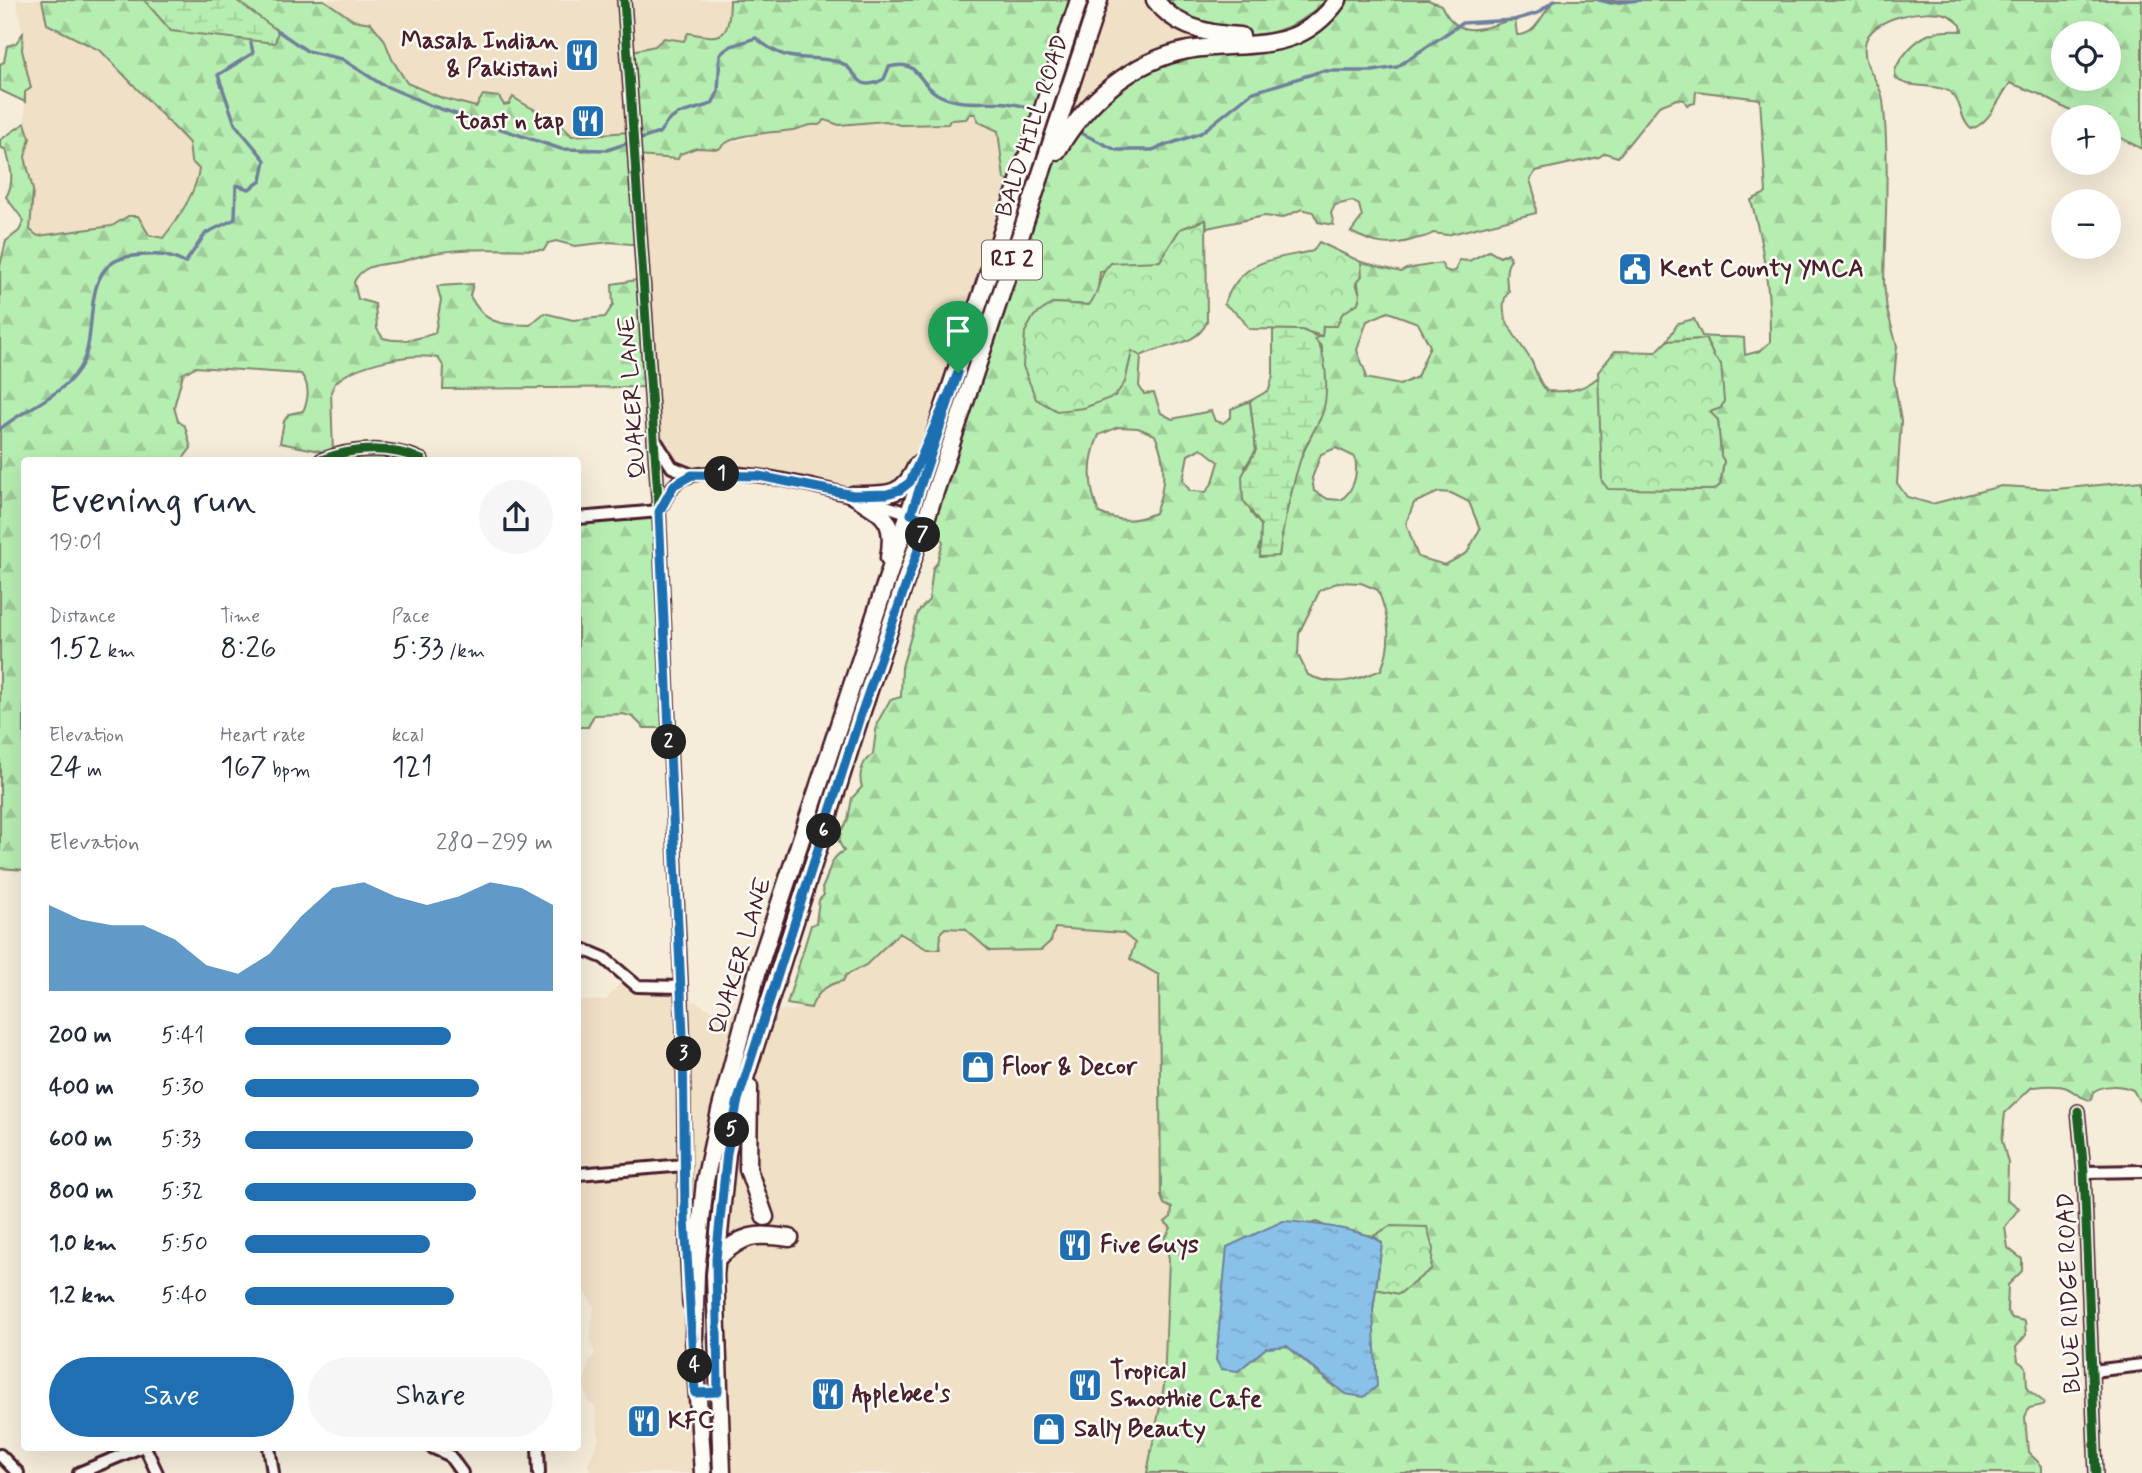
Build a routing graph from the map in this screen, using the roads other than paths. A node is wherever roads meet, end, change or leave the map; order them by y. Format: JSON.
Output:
{"nodes":[{"id":1,"x":624,"y":0,"type":"edge"},
{"id":2,"x":1079,"y":0,"type":"edge"},
{"id":3,"x":1099,"y":0,"type":"edge"},
{"id":4,"x":1155,"y":0,"type":"edge"},
{"id":5,"x":1327,"y":0,"type":"edge"},
{"id":6,"x":1338,"y":0,"type":"edge"},
{"id":7,"x":1034,"y":197,"type":"junction"},
{"id":8,"x":958,"y":373,"type":"junction"},
{"id":9,"x":653,"y":430,"type":"junction"},
{"id":10,"x":328,"y":457,"type":"edge"},
{"id":11,"x":413,"y":457,"type":"edge"},
{"id":12,"x":692,"y":475,"type":"junction"},
{"id":13,"x":853,"y":495,"type":"junction"},
{"id":14,"x":659,"y":512,"type":"junction"},
{"id":15,"x":911,"y":514,"type":"junction"},
{"id":16,"x":581,"y":517,"type":"edge"},
{"id":17,"x":928,"y":521,"type":"junction"},
{"id":18,"x":880,"y":606,"type":"junction"},
{"id":19,"x":581,"y":948,"type":"edge"},
{"id":20,"x":681,"y":987,"type":"junction"},
{"id":21,"x":751,"y":1054,"type":"junction"},
{"id":22,"x":2078,"y":1111,"type":"dead end"},
{"id":23,"x":684,"y":1166,"type":"junction"},
{"id":24,"x":2142,"y":1171,"type":"edge"},
{"id":25,"x":2084,"y":1172,"type":"junction"},
{"id":26,"x":581,"y":1174,"type":"edge"},
{"id":27,"x":765,"y":1217,"type":"dead end"},
{"id":28,"x":789,"y":1238,"type":"dead end"},
{"id":29,"x":716,"y":1259,"type":"junction"},
{"id":30,"x":694,"y":1338,"type":"junction"},
{"id":31,"x":2142,"y":1365,"type":"edge"},
{"id":32,"x":2093,"y":1371,"type":"junction"},
{"id":33,"x":718,"y":1392,"type":"junction"},
{"id":34,"x":695,"y":1393,"type":"junction"},
{"id":35,"x":133,"y":1451,"type":"edge"},
{"id":36,"x":145,"y":1451,"type":"edge"},
{"id":37,"x":269,"y":1451,"type":"edge"},
{"id":38,"x":440,"y":1451,"type":"edge"},
{"id":39,"x":538,"y":1451,"type":"edge"},
{"id":40,"x":0,"y":1455,"type":"edge"},
{"id":41,"x":18,"y":1473,"type":"edge"},
{"id":42,"x":79,"y":1473,"type":"edge"},
{"id":43,"x":157,"y":1473,"type":"edge"},
{"id":44,"x":272,"y":1473,"type":"edge"},
{"id":45,"x":462,"y":1473,"type":"edge"},
{"id":46,"x":539,"y":1473,"type":"edge"},
{"id":47,"x":703,"y":1473,"type":"edge"},
{"id":48,"x":722,"y":1473,"type":"edge"},
{"id":49,"x":2096,"y":1473,"type":"edge"}],
"edges":[{"from":1,"to":9,"type":"street","name":"QUAKER LANE"},
{"from":2,"to":8,"type":"main road","name":"QUAKER LANE","number":"RI 2"},
{"from":3,"to":7,"type":"main road","name":"BALD HILL ROAD","number":"RI 2"},
{"from":4,"to":5,"type":"main road"},
{"from":6,"to":7,"type":"main road"},
{"from":7,"to":17,"type":"main road","name":"BALD HILL ROAD","number":"RI 2"},
{"from":8,"to":13,"type":"main road"},
{"from":8,"to":15,"type":"main road","name":"QUAKER LANE","number":"RI 2"},
{"from":9,"to":12,"type":"street"},
{"from":9,"to":14,"type":"street","name":"QUAKER LANE"},
{"from":10,"to":11,"type":"street"},
{"from":12,"to":13,"type":"street"},
{"from":12,"to":14,"type":"street"},
{"from":13,"to":15,"type":"street"},
{"from":13,"to":18,"type":"main road"},
{"from":14,"to":16,"type":"street"},
{"from":14,"to":20,"type":"street","name":"QUAKER LANE"},
{"from":15,"to":17,"type":"street"},
{"from":15,"to":18,"type":"main road","name":"QUAKER LANE","number":"RI 2"},
{"from":17,"to":21,"type":"main road","name":"BALD HILL ROAD","number":"RI 2"},
{"from":18,"to":30,"type":"main road","name":"QUAKER LANE","number":"RI 2"},
{"from":19,"to":20,"type":"street"},
{"from":20,"to":23,"type":"street","name":"QUAKER LANE"},
{"from":21,"to":27,"type":"main road"},
{"from":21,"to":29,"type":"main road","name":"BALD HILL ROAD","number":"RI 2"},
{"from":22,"to":25,"type":"street","name":"BLUE RIDGE ROAD"},
{"from":23,"to":26,"type":"street"},
{"from":23,"to":30,"type":"street","name":"QUAKER LANE"},
{"from":24,"to":25,"type":"street"},
{"from":25,"to":32,"type":"street","name":"BLUE RIDGE ROAD"},
{"from":28,"to":29,"type":"main road"},
{"from":29,"to":33,"type":"main road","number":"RI 2"},
{"from":30,"to":34,"type":"main road","name":"QUAKER LANE","number":"RI 2"},
{"from":31,"to":32,"type":"street"},
{"from":32,"to":49,"type":"street","name":"BLUE RIDGE ROAD"},
{"from":33,"to":34,"type":"main road"},
{"from":33,"to":48,"type":"main road","number":"RI 2"},
{"from":34,"to":47,"type":"main road","name":"QUAKER LANE","number":"RI 2"},
{"from":35,"to":42,"type":"street"},
{"from":36,"to":43,"type":"street"},
{"from":37,"to":44,"type":"street"},
{"from":38,"to":45,"type":"street"},
{"from":39,"to":46,"type":"street"},
{"from":40,"to":41,"type":"street"}]}
